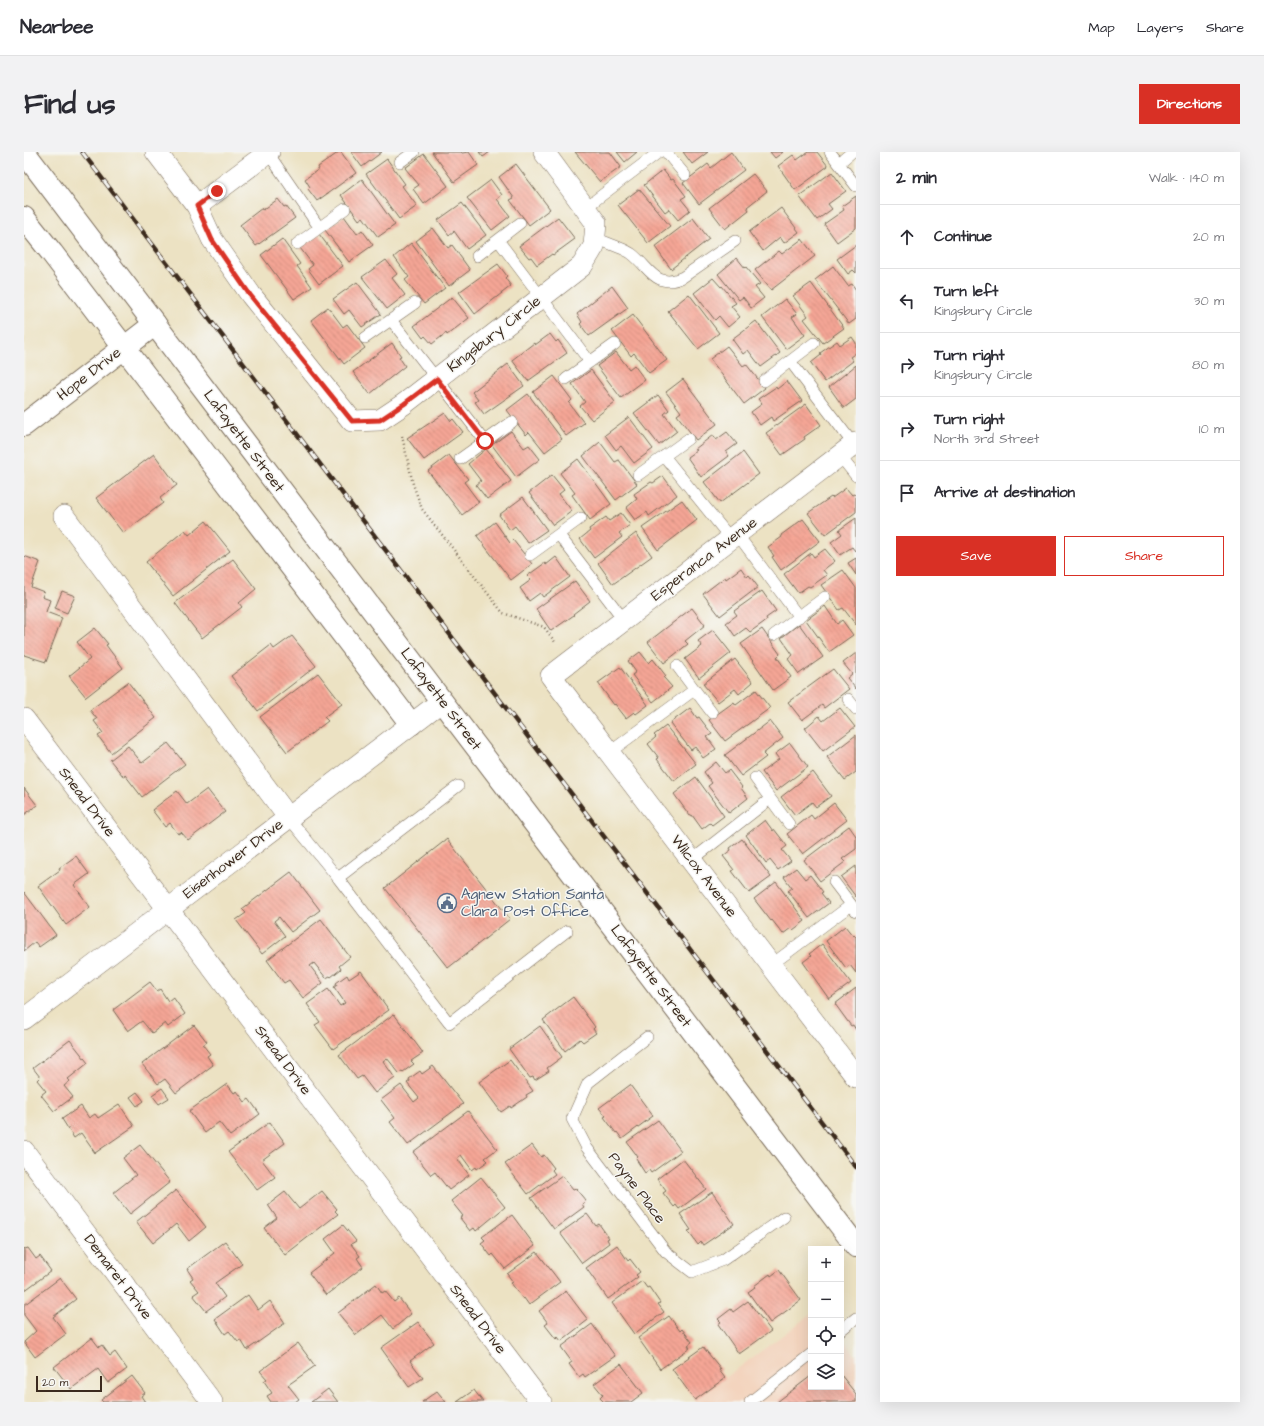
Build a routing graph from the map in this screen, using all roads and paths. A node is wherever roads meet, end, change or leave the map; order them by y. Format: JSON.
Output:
{"nodes":[{"id":1,"x":24,"y":152,"type":"edge"},
{"id":2,"x":156,"y":152,"type":"edge"},
{"id":3,"x":268,"y":152,"type":"edge"},
{"id":4,"x":414,"y":152,"type":"edge"},
{"id":5,"x":544,"y":152,"type":"edge"},
{"id":6,"x":659,"y":152,"type":"edge"},
{"id":7,"x":666,"y":152,"type":"edge"},
{"id":8,"x":830,"y":152,"type":"edge"},
{"id":9,"x":852,"y":152,"type":"edge"},
{"id":10,"x":400,"y":162,"type":"dead end"},
{"id":11,"x":839,"y":163,"type":"junction"},
{"id":12,"x":685,"y":175,"type":"dead end"},
{"id":13,"x":856,"y":186,"type":"edge"},
{"id":14,"x":197,"y":206,"type":"junction"},
{"id":15,"x":585,"y":208,"type":"junction"},
{"id":16,"x":345,"y":209,"type":"dead end"},
{"id":17,"x":24,"y":218,"type":"edge"},
{"id":18,"x":520,"y":223,"type":"dead end"},
{"id":19,"x":320,"y":227,"type":"junction"},
{"id":20,"x":594,"y":238,"type":"junction"},
{"id":21,"x":498,"y":240,"type":"junction"},
{"id":22,"x":735,"y":241,"type":"dead end"},
{"id":23,"x":297,"y":244,"type":"dead end"},
{"id":24,"x":477,"y":256,"type":"dead end"},
{"id":25,"x":540,"y":298,"type":"junction"},
{"id":26,"x":415,"y":303,"type":"dead end"},
{"id":27,"x":391,"y":320,"type":"junction"},
{"id":28,"x":155,"y":324,"type":"junction"},
{"id":29,"x":365,"y":338,"type":"dead end"},
{"id":30,"x":814,"y":343,"type":"dead end"},
{"id":31,"x":615,"y":344,"type":"dead end"},
{"id":32,"x":123,"y":347,"type":"junction"},
{"id":33,"x":790,"y":361,"type":"junction"},
{"id":34,"x":590,"y":362,"type":"junction"},
{"id":35,"x":437,"y":379,"type":"junction"},
{"id":36,"x":566,"y":379,"type":"dead end"},
{"id":37,"x":764,"y":381,"type":"dead end"},
{"id":38,"x":512,"y":422,"type":"dead end"},
{"id":39,"x":24,"y":424,"type":"edge"},
{"id":40,"x":402,"y":436,"type":"dead end"},
{"id":41,"x":688,"y":439,"type":"dead end"},
{"id":42,"x":485,"y":441,"type":"junction"},
{"id":43,"x":850,"y":448,"type":"edge"},
{"id":44,"x":664,"y":456,"type":"junction"},
{"id":45,"x":460,"y":459,"type":"dead end"},
{"id":46,"x":638,"y":475,"type":"dead end"},
{"id":47,"x":856,"y":476,"type":"edge"},
{"id":48,"x":64,"y":516,"type":"dead end"},
{"id":49,"x":581,"y":518,"type":"dead end"},
{"id":50,"x":559,"y":535,"type":"junction"},
{"id":51,"x":734,"y":537,"type":"junction"},
{"id":52,"x":530,"y":555,"type":"dead end"},
{"id":53,"x":825,"y":597,"type":"dead end"},
{"id":54,"x":799,"y":617,"type":"junction"},
{"id":55,"x":624,"y":620,"type":"junction"},
{"id":56,"x":774,"y":635,"type":"dead end"},
{"id":57,"x":555,"y":642,"type":"dead end"},
{"id":58,"x":677,"y":666,"type":"dead end"},
{"id":59,"x":551,"y":676,"type":"joint"},
{"id":60,"x":694,"y":690,"type":"junction"},
{"id":61,"x":848,"y":699,"type":"dead end"},
{"id":62,"x":442,"y":701,"type":"junction"},
{"id":63,"x":856,"y":709,"type":"edge"},
{"id":64,"x":712,"y":713,"type":"dead end"},
{"id":65,"x":24,"y":719,"type":"edge"},
{"id":66,"x":411,"y":724,"type":"junction"},
{"id":67,"x":610,"y":752,"type":"junction"},
{"id":68,"x":755,"y":778,"type":"dead end"},
{"id":69,"x":458,"y":786,"type":"dead end"},
{"id":70,"x":770,"y":799,"type":"junction"},
{"id":71,"x":288,"y":818,"type":"junction"},
{"id":72,"x":789,"y":824,"type":"dead end"},
{"id":73,"x":692,"y":860,"type":"junction"},
{"id":74,"x":338,"y":878,"type":"junction"},
{"id":75,"x":834,"y":882,"type":"dead end"},
{"id":76,"x":854,"y":908,"type":"edge"},
{"id":77,"x":168,"y":909,"type":"junction"},
{"id":78,"x":567,"y":930,"type":"dead end"},
{"id":79,"x":771,"y":964,"type":"junction"},
{"id":80,"x":24,"y":1019,"type":"edge"},
{"id":81,"x":647,"y":1037,"type":"dead end"},
{"id":82,"x":854,"y":1071,"type":"edge"},
{"id":83,"x":24,"y":1151,"type":"edge"},
{"id":84,"x":784,"y":1217,"type":"dead end"},
{"id":85,"x":856,"y":1246,"type":"edge"},
{"id":86,"x":856,"y":1318,"type":"edge"},
{"id":87,"x":844,"y":1328,"type":"edge"},
{"id":88,"x":808,"y":1356,"type":"edge"},
{"id":89,"x":212,"y":1402,"type":"edge"},
{"id":90,"x":541,"y":1402,"type":"edge"},
{"id":91,"x":750,"y":1402,"type":"edge"}],
"edges":[{"from":1,"to":28,"type":"main road","name":"Lafayette Street"},
{"from":2,"to":14,"type":"street"},
{"from":3,"to":14,"type":"street"},
{"from":3,"to":19,"type":"lane"},
{"from":4,"to":10,"type":"lane"},
{"from":5,"to":15,"type":"street","name":"Kingsbury Circle"},
{"from":6,"to":15,"type":"lane"},
{"from":7,"to":12,"type":"lane"},
{"from":8,"to":11,"type":"lane"},
{"from":9,"to":11,"type":"lane"},
{"from":11,"to":13,"type":"lane"},
{"from":14,"to":35,"type":"street","name":"Kingsbury Circle"},
{"from":15,"to":20,"type":"street","name":"Kingsbury Circle"},
{"from":16,"to":19,"type":"lane"},
{"from":17,"to":32,"type":"main road"},
{"from":18,"to":21,"type":"lane"},
{"from":19,"to":23,"type":"lane"},
{"from":20,"to":22,"type":"lane"},
{"from":20,"to":25,"type":"street","name":"Kingsbury Circle"},
{"from":21,"to":24,"type":"lane"},
{"from":21,"to":25,"type":"lane"},
{"from":25,"to":34,"type":"lane"},
{"from":25,"to":35,"type":"street","name":"Kingsbury Circle"},
{"from":26,"to":27,"type":"lane"},
{"from":27,"to":29,"type":"lane"},
{"from":27,"to":35,"type":"lane"},
{"from":28,"to":32,"type":"main road","name":"Hope Drive"},
{"from":28,"to":62,"type":"main road","name":"Lafayette Street"},
{"from":30,"to":33,"type":"lane"},
{"from":31,"to":34,"type":"lane"},
{"from":32,"to":39,"type":"main road","name":"Hope Drive"},
{"from":32,"to":66,"type":"main road"},
{"from":33,"to":37,"type":"lane"},
{"from":33,"to":43,"type":"lane"},
{"from":34,"to":36,"type":"lane"},
{"from":35,"to":42,"type":"lane"},
{"from":38,"to":42,"type":"lane"},
{"from":40,"to":57,"type":"path"},
{"from":41,"to":44,"type":"lane"},
{"from":42,"to":45,"type":"lane"},
{"from":43,"to":47,"type":"lane"},
{"from":43,"to":51,"type":"street","name":"Esperanca Avenue"},
{"from":44,"to":46,"type":"lane"},
{"from":44,"to":51,"type":"lane"},
{"from":48,"to":71,"type":"street"},
{"from":49,"to":50,"type":"lane"},
{"from":50,"to":52,"type":"lane"},
{"from":50,"to":55,"type":"lane"},
{"from":51,"to":54,"type":"lane"},
{"from":51,"to":55,"type":"street","name":"Esperanca Avenue"},
{"from":53,"to":54,"type":"lane"},
{"from":54,"to":56,"type":"lane"},
{"from":55,"to":59,"type":"street","name":"Esperanca Avenue"},
{"from":58,"to":60,"type":"lane"},
{"from":59,"to":67,"type":"street","name":"Wilcox Avenue"},
{"from":60,"to":64,"type":"lane"},
{"from":60,"to":67,"type":"lane"},
{"from":61,"to":63,"type":"lane"},
{"from":62,"to":66,"type":"street","name":"Eisenhower Drive"},
{"from":62,"to":85,"type":"main road","name":"Lafayette Street"},
{"from":65,"to":77,"type":"street","name":"Snead Drive"},
{"from":66,"to":71,"type":"street","name":"Eisenhower Drive"},
{"from":67,"to":73,"type":"street","name":"Wilcox Avenue"},
{"from":68,"to":70,"type":"lane"},
{"from":69,"to":74,"type":"lane"},
{"from":70,"to":72,"type":"lane"},
{"from":70,"to":73,"type":"lane"},
{"from":71,"to":74,"type":"lane"},
{"from":71,"to":77,"type":"street","name":"Eisenhower Drive"},
{"from":73,"to":79,"type":"street","name":"Wilcox Avenue"},
{"from":74,"to":78,"type":"lane"},
{"from":75,"to":76,"type":"lane"},
{"from":76,"to":79,"type":"lane"},
{"from":77,"to":80,"type":"street","name":"Eisenhower Drive"},
{"from":77,"to":90,"type":"street","name":"Snead Drive"},
{"from":79,"to":82,"type":"street","name":"Wilcox Avenue"},
{"from":81,"to":84,"type":"lane","name":"Payne Place"},
{"from":83,"to":89,"type":"street","name":"Demaret Drive"},
{"from":86,"to":87,"type":"lane"},
{"from":88,"to":91,"type":"lane"}]}
